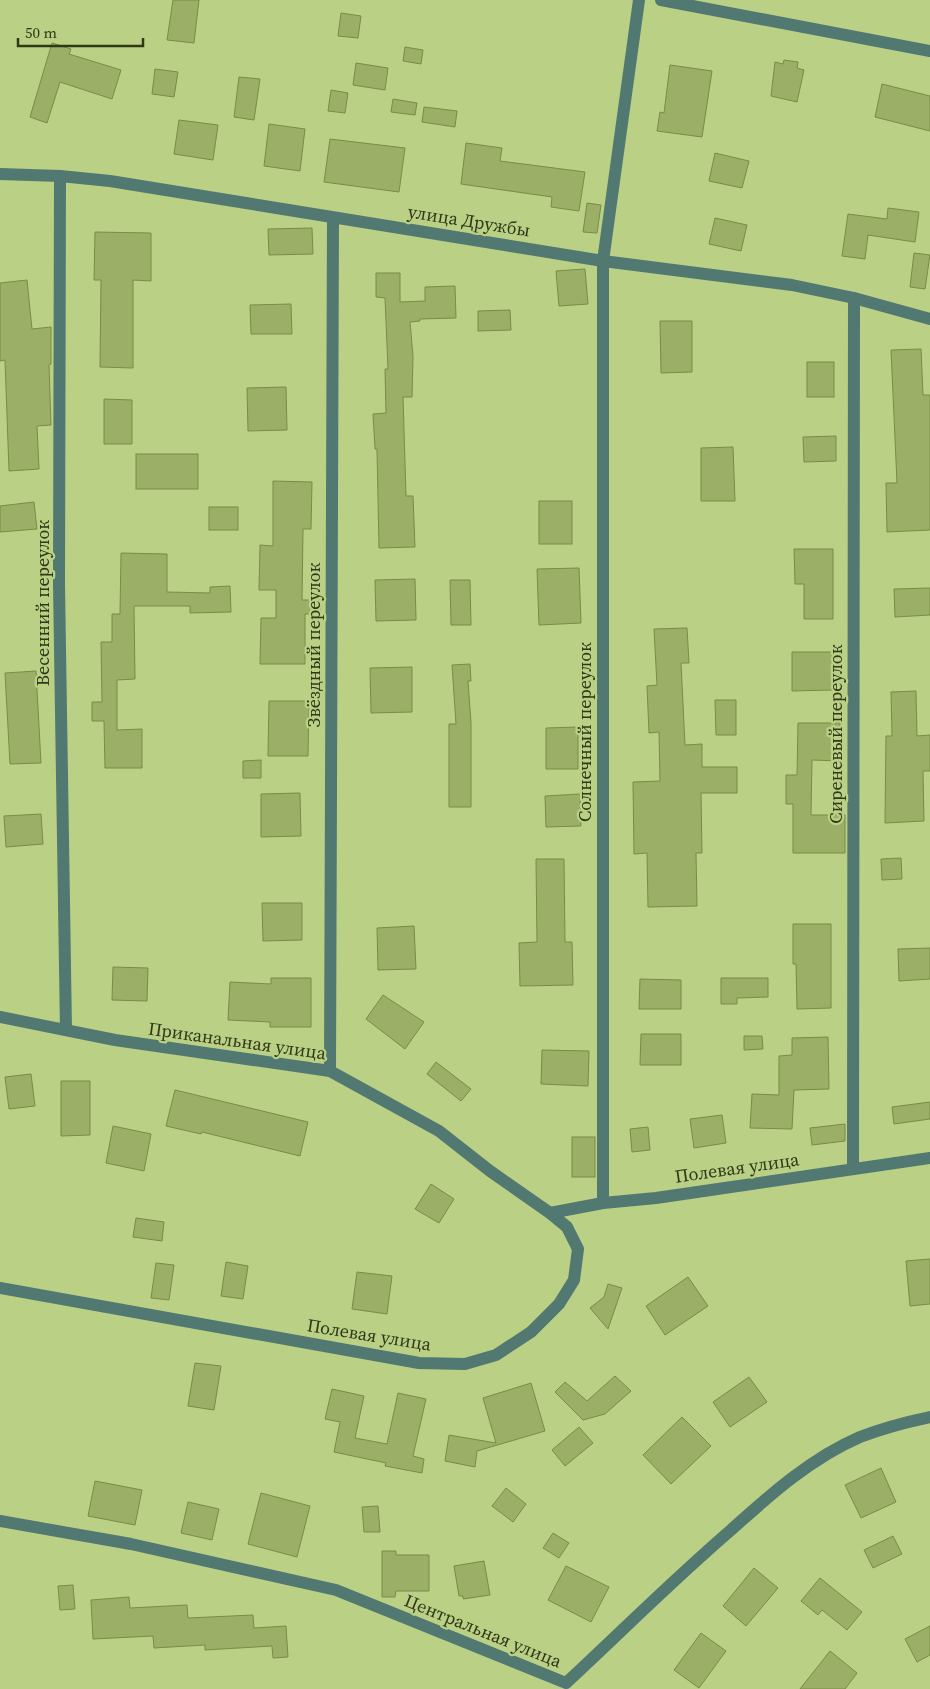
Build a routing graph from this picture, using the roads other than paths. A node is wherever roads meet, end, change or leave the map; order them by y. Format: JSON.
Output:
{"nodes":[{"id":1,"x":639,"y":0,"type":"edge"},
{"id":2,"x":661,"y":0,"type":"edge"},
{"id":3,"x":930,"y":51,"type":"edge"},
{"id":4,"x":0,"y":174,"type":"edge"},
{"id":5,"x":60,"y":176,"type":"junction"},
{"id":6,"x":333,"y":218,"type":"junction"},
{"id":7,"x":603,"y":261,"type":"junction"},
{"id":8,"x":854,"y":298,"type":"junction"},
{"id":9,"x":930,"y":319,"type":"edge"},
{"id":10,"x":0,"y":1016,"type":"edge"},
{"id":11,"x":66,"y":1030,"type":"junction"},
{"id":12,"x":330,"y":1071,"type":"junction"},
{"id":13,"x":930,"y":1158,"type":"edge"},
{"id":14,"x":853,"y":1169,"type":"junction"},
{"id":15,"x":603,"y":1203,"type":"junction"},
{"id":16,"x":550,"y":1212,"type":"junction"},
{"id":17,"x":0,"y":1288,"type":"edge"},
{"id":18,"x":930,"y":1418,"type":"edge"},
{"id":19,"x":0,"y":1521,"type":"edge"},
{"id":20,"x":567,"y":1686,"type":"edge"}],
"edges":[{"from":1,"to":7,"type":"street","name":"Солнечный переулок"},
{"from":2,"to":3,"type":"street"},
{"from":4,"to":5,"type":"street","name":"улица Дружбы"},
{"from":5,"to":6,"type":"street","name":"улица Дружбы"},
{"from":5,"to":11,"type":"street","name":"Весенний переулок"},
{"from":6,"to":7,"type":"street","name":"улица Дружбы"},
{"from":6,"to":12,"type":"street","name":"Звёздный переулок"},
{"from":7,"to":8,"type":"street","name":"улица Дружбы"},
{"from":7,"to":15,"type":"street","name":"Солнечный переулок"},
{"from":8,"to":9,"type":"street","name":"улица Дружбы"},
{"from":8,"to":14,"type":"street","name":"Сиреневый переулок"},
{"from":10,"to":11,"type":"street","name":"Приканальная улица"},
{"from":11,"to":12,"type":"street","name":"Приканальная улица"},
{"from":12,"to":16,"type":"street","name":"Приканальная улица"},
{"from":13,"to":14,"type":"street","name":"Полевая улица"},
{"from":14,"to":15,"type":"street","name":"Полевая улица"},
{"from":15,"to":16,"type":"street","name":"Полевая улица"},
{"from":16,"to":17,"type":"street","name":"Полевая улица"},
{"from":18,"to":20,"type":"street","name":"Центральная улица"},
{"from":19,"to":20,"type":"street","name":"Центральная улица"}]}
